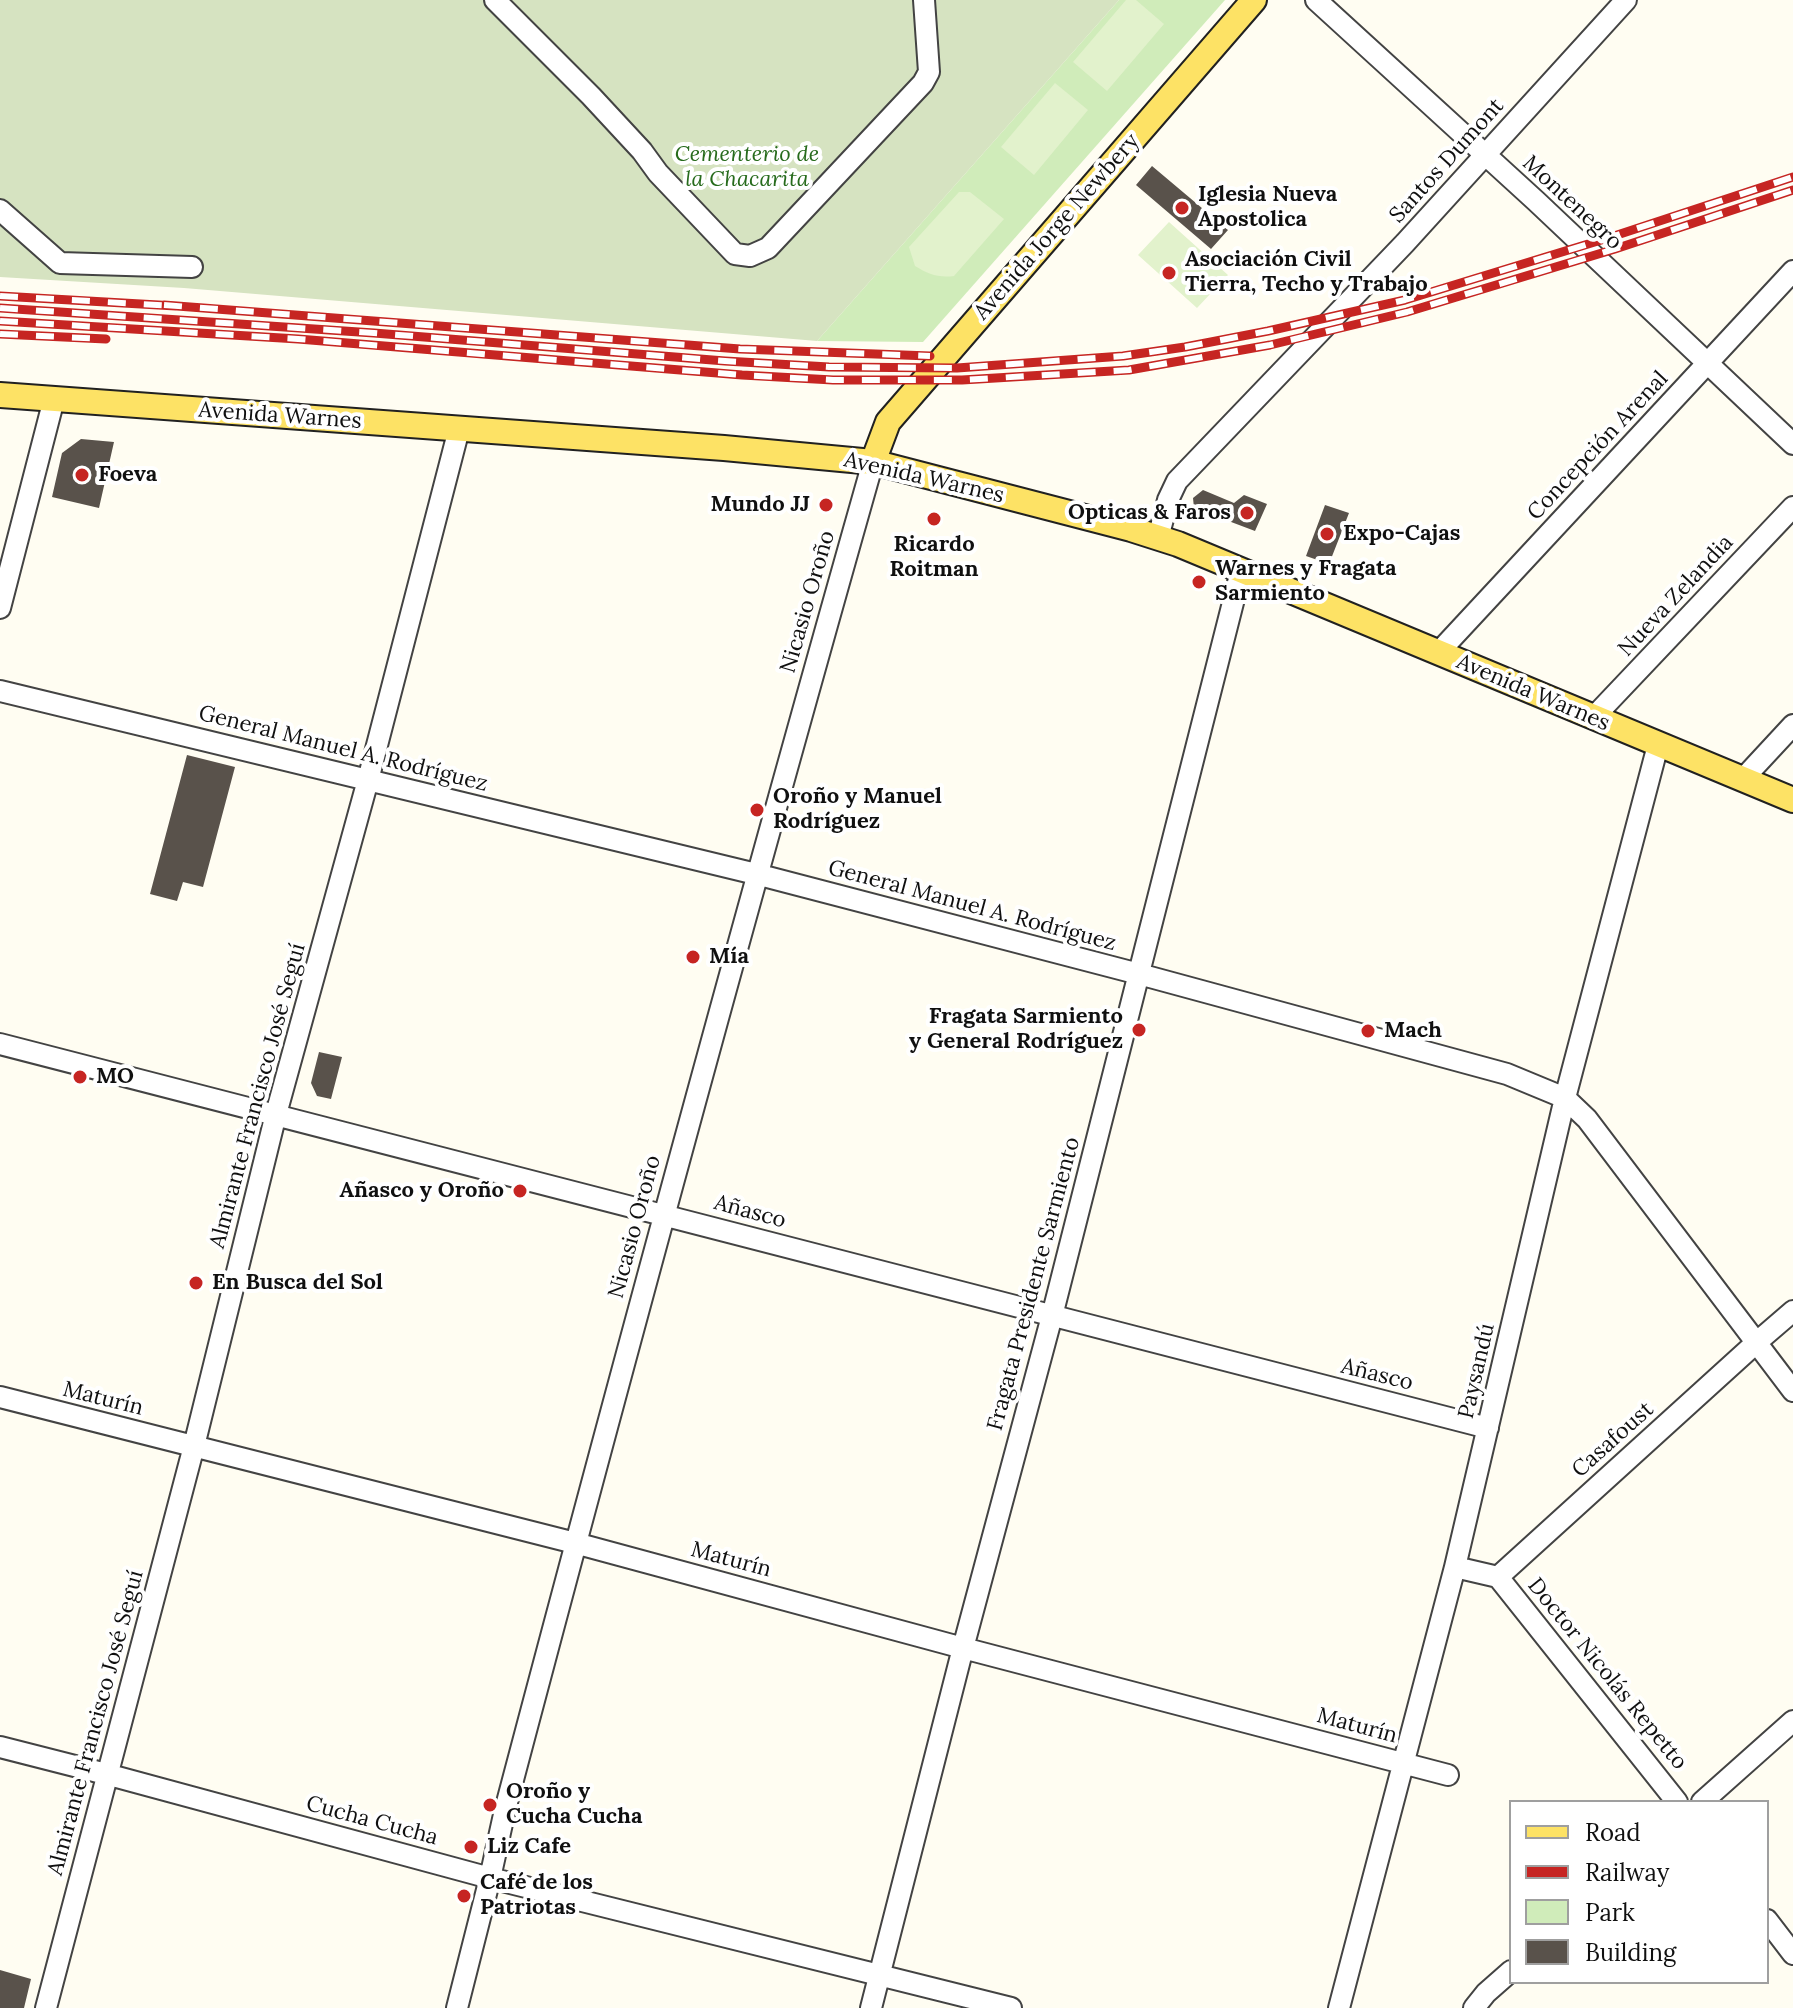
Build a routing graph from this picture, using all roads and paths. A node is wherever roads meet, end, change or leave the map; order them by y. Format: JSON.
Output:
{"nodes":[{"id":1,"x":495,"y":0,"type":"edge"},
{"id":2,"x":924,"y":0,"type":"edge"},
{"id":3,"x":1254,"y":0,"type":"edge"},
{"id":4,"x":1316,"y":0,"type":"edge"},
{"id":5,"x":1626,"y":0,"type":"edge"},
{"id":6,"x":1484,"y":155,"type":"junction"},
{"id":7,"x":0,"y":210,"type":"edge"},
{"id":8,"x":192,"y":267,"type":"dead end"},
{"id":9,"x":1793,"y":271,"type":"edge"},
{"id":10,"x":1708,"y":363,"type":"junction"},
{"id":11,"x":0,"y":395,"type":"edge"},
{"id":12,"x":54,"y":399,"type":"junction"},
{"id":13,"x":459,"y":429,"type":"junction"},
{"id":14,"x":1793,"y":444,"type":"edge"},
{"id":15,"x":873,"y":462,"type":"junction"},
{"id":16,"x":1793,"y":507,"type":"edge"},
{"id":17,"x":1158,"y":538,"type":"junction"},
{"id":18,"x":1241,"y":571,"type":"junction"},
{"id":19,"x":0,"y":608,"type":"edge"},
{"id":20,"x":1438,"y":653,"type":"junction"},
{"id":21,"x":0,"y":691,"type":"edge"},
{"id":22,"x":1593,"y":718,"type":"junction"},
{"id":23,"x":1793,"y":725,"type":"edge"},
{"id":24,"x":1658,"y":745,"type":"junction"},
{"id":25,"x":368,"y":780,"type":"junction"},
{"id":26,"x":1742,"y":780,"type":"junction"},
{"id":27,"x":1793,"y":800,"type":"edge"},
{"id":28,"x":756,"y":874,"type":"junction"},
{"id":29,"x":1139,"y":974,"type":"junction"},
{"id":30,"x":0,"y":1044,"type":"edge"},
{"id":31,"x":1565,"y":1098,"type":"junction"},
{"id":32,"x":276,"y":1114,"type":"junction"},
{"id":33,"x":663,"y":1214,"type":"junction"},
{"id":34,"x":1793,"y":1311,"type":"edge"},
{"id":35,"x":1052,"y":1316,"type":"junction"},
{"id":36,"x":1757,"y":1342,"type":"junction"},
{"id":37,"x":1793,"y":1391,"type":"edge"},
{"id":38,"x":0,"y":1397,"type":"edge"},
{"id":39,"x":1488,"y":1428,"type":"junction"},
{"id":40,"x":194,"y":1446,"type":"junction"},
{"id":41,"x":575,"y":1543,"type":"junction"},
{"id":42,"x":1455,"y":1567,"type":"junction"},
{"id":43,"x":1498,"y":1577,"type":"junction"},
{"id":44,"x":963,"y":1648,"type":"junction"},
{"id":45,"x":1793,"y":1721,"type":"edge"},
{"id":46,"x":0,"y":1747,"type":"edge"},
{"id":47,"x":1404,"y":1763,"type":"junction"},
{"id":48,"x":106,"y":1774,"type":"junction"},
{"id":49,"x":1448,"y":1775,"type":"dead end"},
{"id":50,"x":1675,"y":1800,"type":"edge"},
{"id":51,"x":1704,"y":1800,"type":"edge"},
{"id":52,"x":490,"y":1878,"type":"junction"},
{"id":53,"x":1769,"y":1923,"type":"edge"},
{"id":54,"x":1793,"y":1954,"type":"edge"},
{"id":55,"x":1509,"y":1973,"type":"edge"},
{"id":56,"x":879,"y":1974,"type":"junction"},
{"id":57,"x":46,"y":2008,"type":"edge"},
{"id":58,"x":457,"y":2008,"type":"edge"},
{"id":59,"x":871,"y":2008,"type":"edge"},
{"id":60,"x":1011,"y":2008,"type":"edge"},
{"id":61,"x":1339,"y":2008,"type":"edge"},
{"id":62,"x":1474,"y":2008,"type":"edge"}],
"edges":[{"from":1,"to":2,"type":"street"},
{"from":3,"to":15,"type":"main road","name":"Avenida Jorge Newbery"},
{"from":4,"to":6,"type":"street","name":"Montenegro"},
{"from":5,"to":6,"type":"street","name":"Santos Dumont"},
{"from":6,"to":10,"type":"street","name":"Montenegro"},
{"from":6,"to":17,"type":"street","name":"Santos Dumont"},
{"from":7,"to":8,"type":"street"},
{"from":9,"to":10,"type":"street","name":"Concepción Arenal"},
{"from":10,"to":14,"type":"street","name":"Montenegro"},
{"from":10,"to":20,"type":"street","name":"Concepción Arenal"},
{"from":11,"to":12,"type":"main road","name":"Avenida Warnes"},
{"from":12,"to":13,"type":"main road","name":"Avenida Warnes"},
{"from":12,"to":19,"type":"street"},
{"from":13,"to":15,"type":"main road","name":"Avenida Warnes"},
{"from":13,"to":25,"type":"street","name":"Almirante Francisco José Seguí"},
{"from":15,"to":17,"type":"main road","name":"Avenida Warnes"},
{"from":15,"to":28,"type":"street","name":"Nicasio Oroño"},
{"from":16,"to":22,"type":"street","name":"Nueva Zelandia"},
{"from":17,"to":18,"type":"main road","name":"Avenida Warnes"},
{"from":18,"to":20,"type":"main road","name":"Avenida Warnes"},
{"from":18,"to":29,"type":"street","name":"Fragata Presidente Sarmiento"},
{"from":20,"to":22,"type":"main road","name":"Avenida Warnes"},
{"from":21,"to":25,"type":"street","name":"General Manuel A. Rodríguez"},
{"from":22,"to":24,"type":"main road","name":"Avenida Warnes"},
{"from":23,"to":26,"type":"street"},
{"from":24,"to":26,"type":"main road","name":"Avenida Warnes"},
{"from":24,"to":31,"type":"street","name":"Paysandú"},
{"from":25,"to":28,"type":"street","name":"General Manuel A. Rodríguez"},
{"from":25,"to":32,"type":"street","name":"Almirante Francisco José Seguí"},
{"from":26,"to":27,"type":"main road","name":"Avenida Warnes"},
{"from":28,"to":29,"type":"street","name":"General Manuel A. Rodríguez"},
{"from":28,"to":33,"type":"street","name":"Nicasio Oroño"},
{"from":29,"to":31,"type":"street","name":"General Manuel A. Rodríguez"},
{"from":29,"to":35,"type":"street","name":"Fragata Presidente Sarmiento"},
{"from":30,"to":32,"type":"street","name":"Añasco"},
{"from":31,"to":36,"type":"street","name":"General Manuel A. Rodríguez"},
{"from":31,"to":39,"type":"street","name":"Paysandú"},
{"from":32,"to":33,"type":"street","name":"Añasco"},
{"from":32,"to":40,"type":"street","name":"Almirante Francisco José Seguí"},
{"from":33,"to":35,"type":"street","name":"Añasco"},
{"from":33,"to":41,"type":"street","name":"Nicasio Oroño"},
{"from":34,"to":36,"type":"street","name":"Casafoust"},
{"from":35,"to":39,"type":"street","name":"Añasco"},
{"from":35,"to":44,"type":"street","name":"Fragata Presidente Sarmiento"},
{"from":36,"to":37,"type":"street","name":"General Manuel A. Rodríguez"},
{"from":36,"to":43,"type":"street","name":"Casafoust"},
{"from":38,"to":40,"type":"street","name":"Maturín"},
{"from":39,"to":42,"type":"street","name":"Paysandú"},
{"from":40,"to":41,"type":"street","name":"Maturín"},
{"from":40,"to":48,"type":"street","name":"Almirante Francisco José Seguí"},
{"from":41,"to":44,"type":"street","name":"Maturín"},
{"from":41,"to":52,"type":"street","name":"Nicasio Oroño"},
{"from":42,"to":43,"type":"street"},
{"from":42,"to":47,"type":"street","name":"Paysandú"},
{"from":43,"to":50,"type":"street","name":"Doctor Nicolás Repetto"},
{"from":44,"to":47,"type":"street","name":"Maturín"},
{"from":44,"to":56,"type":"street","name":"Fragata Presidente Sarmiento"},
{"from":45,"to":51,"type":"street"},
{"from":46,"to":48,"type":"street","name":"Cucha Cucha"},
{"from":47,"to":49,"type":"street","name":"Maturín"},
{"from":47,"to":61,"type":"street","name":"Paysandú"},
{"from":48,"to":52,"type":"street","name":"Cucha Cucha"},
{"from":48,"to":57,"type":"street","name":"Almirante Francisco José Seguí"},
{"from":52,"to":56,"type":"street","name":"Cucha Cucha"},
{"from":52,"to":58,"type":"street","name":"Nicasio Oroño"},
{"from":53,"to":54,"type":"street"},
{"from":55,"to":62,"type":"street"},
{"from":56,"to":59,"type":"street","name":"Fragata Presidente Sarmiento"},
{"from":56,"to":60,"type":"street","name":"Cucha Cucha"}]}
